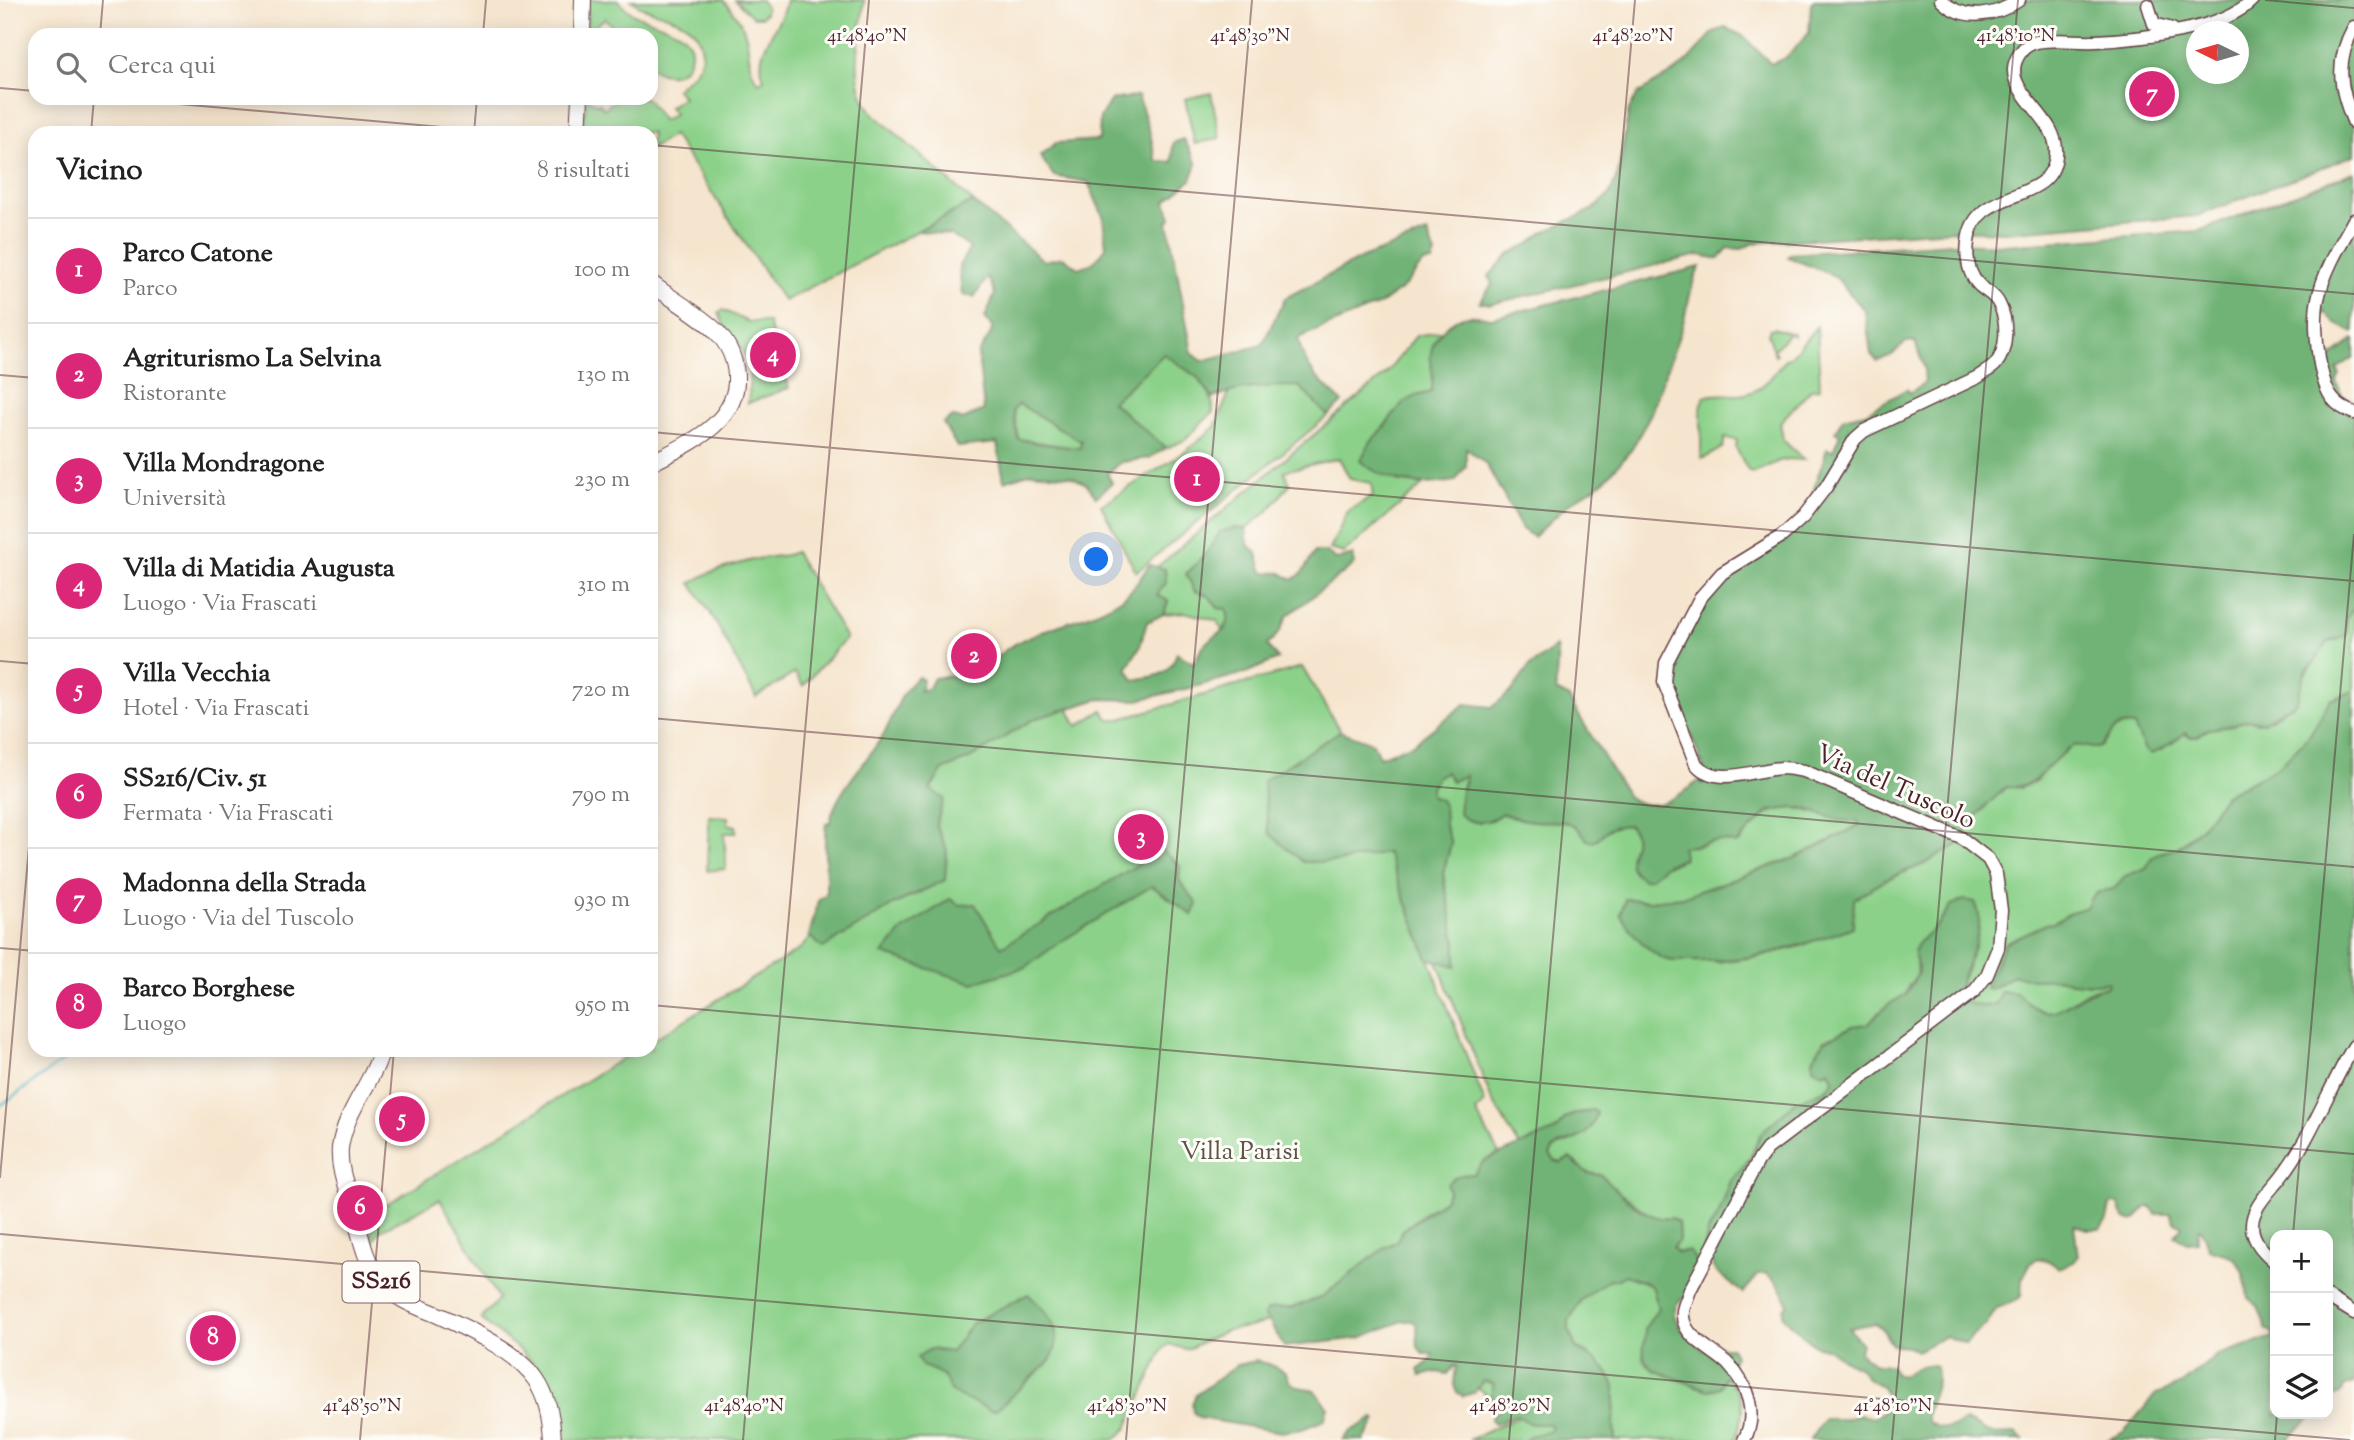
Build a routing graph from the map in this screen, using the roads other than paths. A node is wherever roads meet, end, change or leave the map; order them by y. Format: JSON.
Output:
{"nodes":[{"id":1,"x":583,"y":0,"type":"edge"},
{"id":2,"x":1941,"y":0,"type":"edge"},
{"id":3,"x":2019,"y":0,"type":"edge"},
{"id":4,"x":2252,"y":0,"type":"edge"},
{"id":5,"x":2148,"y":3,"type":"edge"},
{"id":6,"x":2354,"y":27,"type":"edge"},
{"id":7,"x":582,"y":28,"type":"edge"},
{"id":8,"x":2178,"y":30,"type":"junction"},
{"id":9,"x":2159,"y":34,"type":"junction"},
{"id":10,"x":2139,"y":37,"type":"junction"},
{"id":11,"x":580,"y":105,"type":"edge"},
{"id":12,"x":2354,"y":122,"type":"edge"},
{"id":13,"x":578,"y":126,"type":"edge"},
{"id":14,"x":2354,"y":220,"type":"edge"},
{"id":15,"x":658,"y":288,"type":"edge"},
{"id":16,"x":2354,"y":413,"type":"edge"},
{"id":17,"x":658,"y":459,"type":"edge"},
{"id":18,"x":2354,"y":1046,"type":"edge"},
{"id":19,"x":379,"y":1057,"type":"edge"},
{"id":20,"x":2270,"y":1257,"type":"edge"},
{"id":21,"x":2333,"y":1300,"type":"edge"},
{"id":22,"x":2354,"y":1313,"type":"edge"},
{"id":23,"x":553,"y":1440,"type":"edge"},
{"id":24,"x":1744,"y":1440,"type":"edge"}],
"edges":[{"from":1,"to":7,"type":"main road"},
{"from":2,"to":3,"type":"street"},
{"from":4,"to":8,"type":"street","name":"Via del Tuscolo"},
{"from":5,"to":8,"type":"street"},
{"from":5,"to":9,"type":"street"},
{"from":5,"to":10,"type":"street"},
{"from":6,"to":12,"type":"street"},
{"from":8,"to":9,"type":"street","name":"Via del Tuscolo"},
{"from":9,"to":10,"type":"street","name":"Via del Tuscolo"},
{"from":10,"to":24,"type":"street","name":"Via del Tuscolo"},
{"from":11,"to":13,"type":"main road"},
{"from":14,"to":16,"type":"street"},
{"from":15,"to":17,"type":"main road"},
{"from":18,"to":20,"type":"street"},
{"from":19,"to":23,"type":"main road","number":"SS216"},
{"from":21,"to":22,"type":"street"}]}
